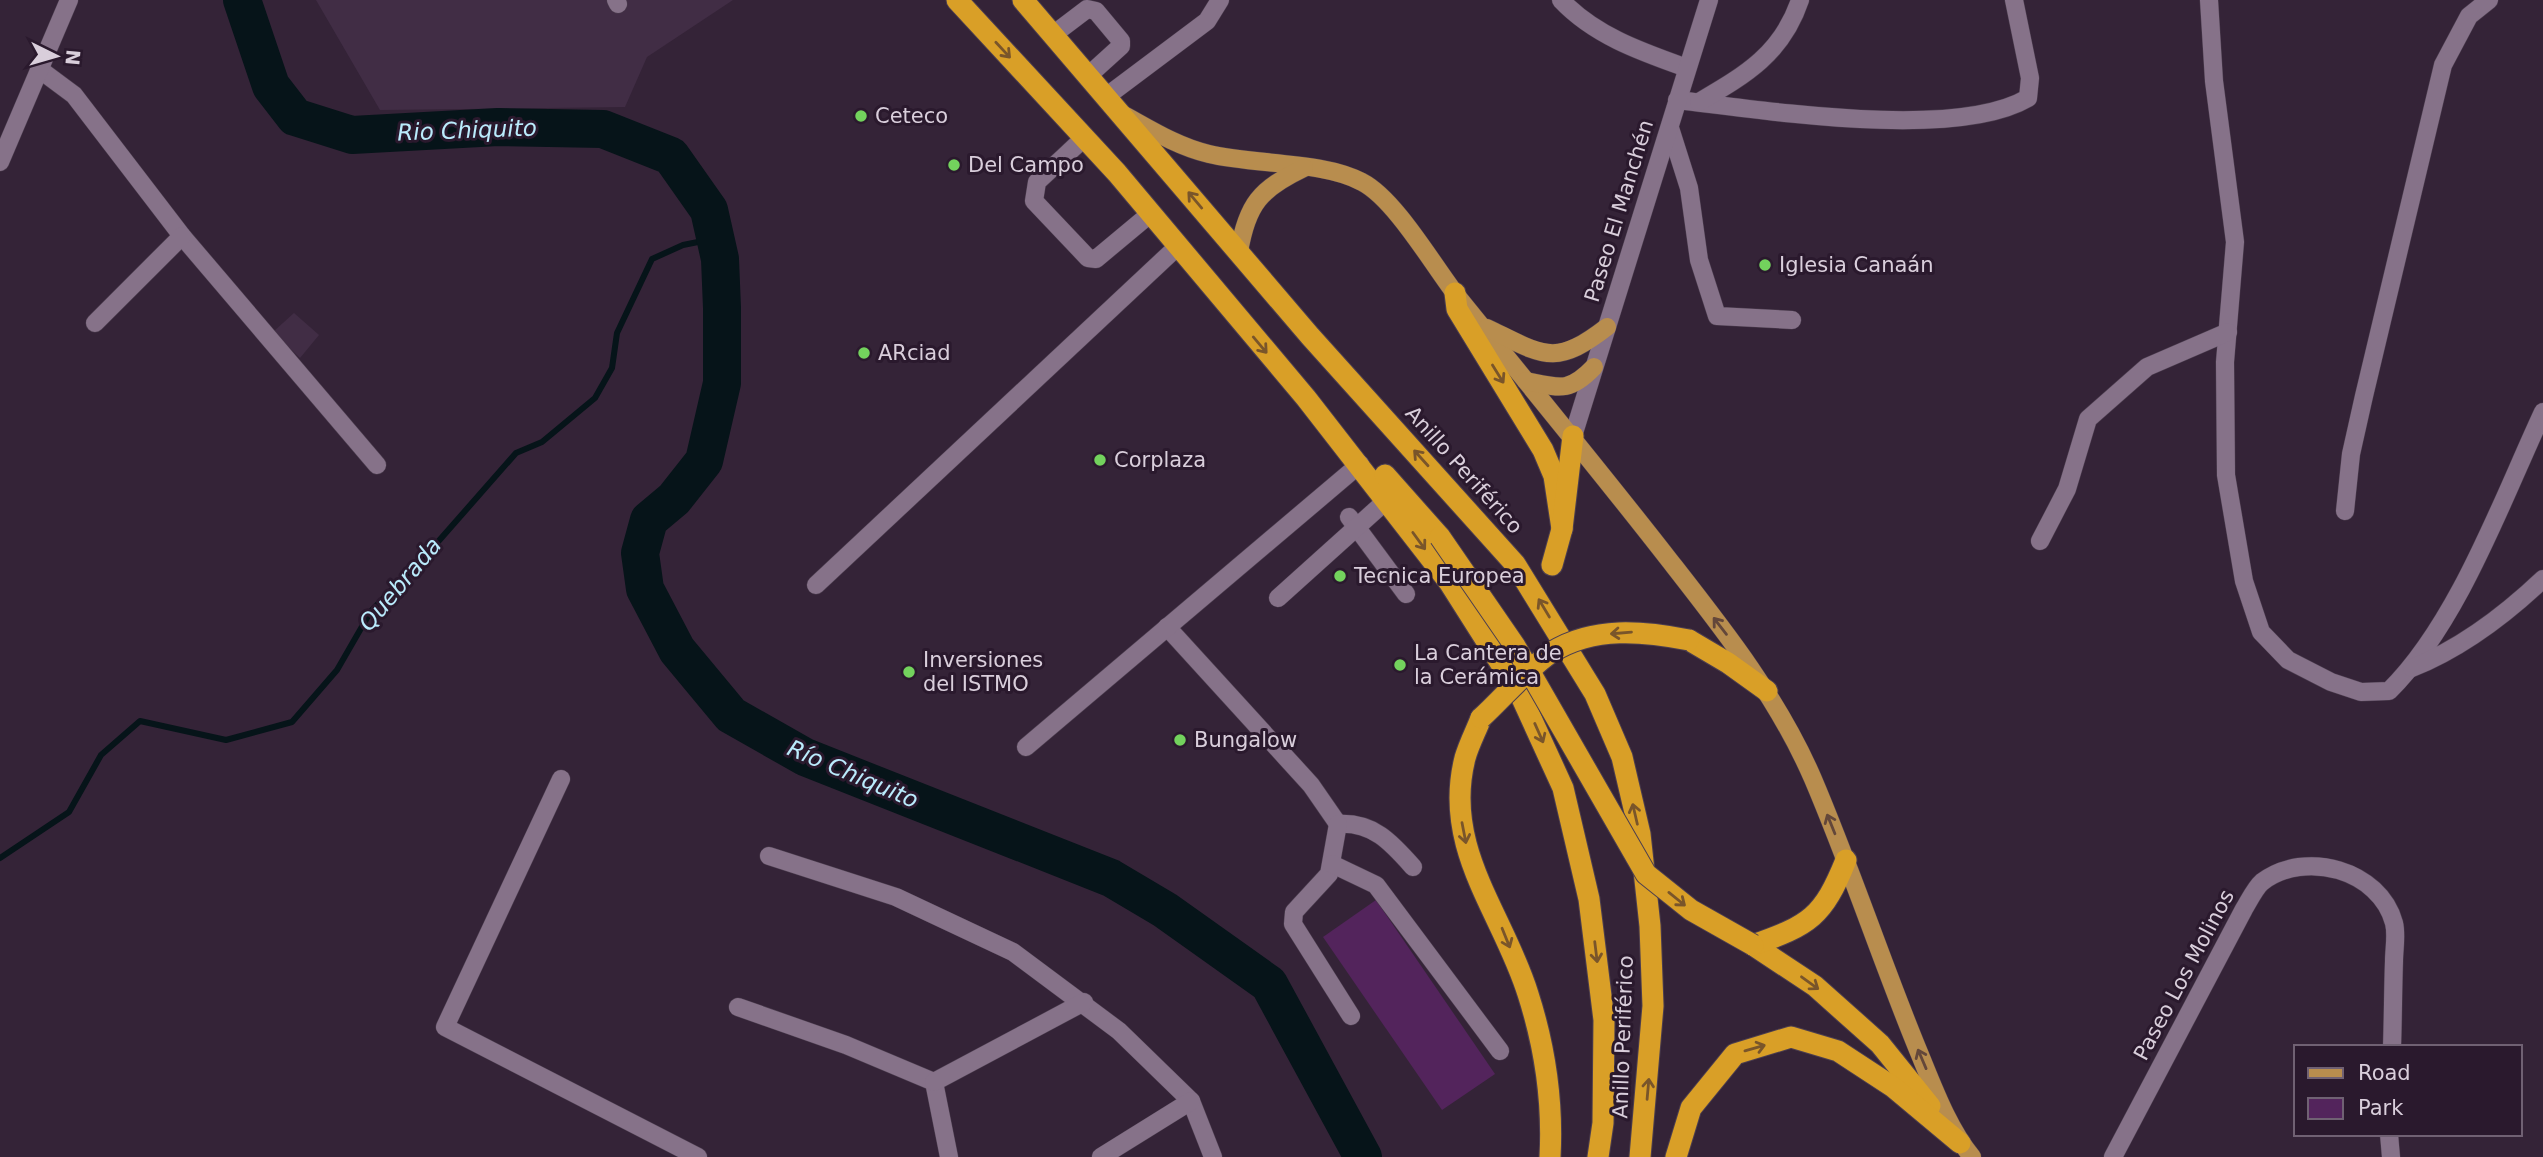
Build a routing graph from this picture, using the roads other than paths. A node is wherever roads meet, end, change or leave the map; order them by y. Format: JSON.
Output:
{"nodes":[{"id":1,"x":69,"y":0,"type":"edge"},
{"id":2,"x":957,"y":0,"type":"edge"},
{"id":3,"x":1220,"y":0,"type":"edge"},
{"id":4,"x":1561,"y":0,"type":"edge"},
{"id":5,"x":1709,"y":0,"type":"edge"},
{"id":6,"x":1800,"y":0,"type":"edge"},
{"id":7,"x":2014,"y":0,"type":"edge"},
{"id":8,"x":2209,"y":0,"type":"edge"},
{"id":9,"x":2489,"y":0,"type":"edge"},
{"id":10,"x":1027,"y":2,"type":"edge"},
{"id":11,"x":1054,"y":34,"type":"junction"},
{"id":12,"x":1687,"y":68,"type":"junction"},
{"id":13,"x":39,"y":69,"type":"junction"},
{"id":14,"x":1089,"y":75,"type":"junction"},
{"id":15,"x":1107,"y":96,"type":"junction"},
{"id":16,"x":1677,"y":100,"type":"junction"},
{"id":17,"x":1699,"y":102,"type":"junction"},
{"id":18,"x":1123,"y":114,"type":"junction"},
{"id":19,"x":1670,"y":128,"type":"junction"},
{"id":20,"x":1084,"y":138,"type":"junction"},
{"id":21,"x":0,"y":162,"type":"edge"},
{"id":22,"x":1304,"y":168,"type":"junction"},
{"id":23,"x":1150,"y":214,"type":"junction"},
{"id":24,"x":182,"y":236,"type":"junction"},
{"id":25,"x":1177,"y":247,"type":"junction"},
{"id":26,"x":1239,"y":252,"type":"junction"},
{"id":27,"x":1455,"y":293,"type":"junction"},
{"id":28,"x":1792,"y":320,"type":"dead end"},
{"id":29,"x":95,"y":323,"type":"dead end"},
{"id":30,"x":1481,"y":325,"type":"junction"},
{"id":31,"x":1607,"y":327,"type":"junction"},
{"id":32,"x":2228,"y":332,"type":"junction"},
{"id":33,"x":1594,"y":367,"type":"junction"},
{"id":34,"x":1525,"y":381,"type":"junction"},
{"id":35,"x":1306,"y":398,"type":"junction"},
{"id":36,"x":2543,"y":412,"type":"edge"},
{"id":37,"x":1573,"y":436,"type":"junction"},
{"id":38,"x":1360,"y":464,"type":"junction"},
{"id":39,"x":377,"y":465,"type":"dead end"},
{"id":40,"x":1388,"y":499,"type":"junction"},
{"id":41,"x":2345,"y":511,"type":"dead end"},
{"id":42,"x":1354,"y":522,"type":"junction"},
{"id":43,"x":1562,"y":529,"type":"junction"},
{"id":44,"x":2040,"y":541,"type":"dead end"},
{"id":45,"x":1552,"y":565,"type":"dead end"},
{"id":46,"x":2543,"y":579,"type":"edge"},
{"id":47,"x":816,"y":585,"type":"dead end"},
{"id":48,"x":1406,"y":594,"type":"dead end"},
{"id":49,"x":1278,"y":598,"type":"dead end"},
{"id":50,"x":1167,"y":628,"type":"junction"},
{"id":51,"x":2412,"y":668,"type":"junction"},
{"id":52,"x":1767,"y":691,"type":"junction"},
{"id":53,"x":1026,"y":747,"type":"dead end"},
{"id":54,"x":561,"y":779,"type":"dead end"},
{"id":55,"x":1338,"y":824,"type":"junction"},
{"id":56,"x":769,"y":856,"type":"dead end"},
{"id":57,"x":1846,"y":860,"type":"junction"},
{"id":58,"x":1332,"y":864,"type":"junction"},
{"id":59,"x":1412,"y":867,"type":"dead end"},
{"id":60,"x":1754,"y":945,"type":"junction"},
{"id":61,"x":1084,"y":1002,"type":"junction"},
{"id":62,"x":738,"y":1007,"type":"dead end"},
{"id":63,"x":1351,"y":1016,"type":"dead end"},
{"id":64,"x":2392,"y":1045,"type":"edge"},
{"id":65,"x":1500,"y":1051,"type":"dead end"},
{"id":66,"x":934,"y":1082,"type":"junction"},
{"id":67,"x":1191,"y":1101,"type":"junction"},
{"id":68,"x":2389,"y":1136,"type":"edge"},
{"id":69,"x":1966,"y":1150,"type":"edge"},
{"id":70,"x":698,"y":1157,"type":"edge"},
{"id":71,"x":949,"y":1157,"type":"edge"},
{"id":72,"x":1101,"y":1157,"type":"edge"},
{"id":73,"x":1213,"y":1157,"type":"edge"},
{"id":74,"x":1550,"y":1157,"type":"edge"},
{"id":75,"x":1598,"y":1157,"type":"edge"},
{"id":76,"x":1640,"y":1157,"type":"edge"},
{"id":77,"x":1676,"y":1157,"type":"edge"},
{"id":78,"x":2113,"y":1157,"type":"edge"},
{"id":79,"x":2391,"y":1157,"type":"edge"}],
"edges":[{"from":1,"to":13,"type":"street"},
{"from":2,"to":20,"type":"highway","name":"Anillo Periférico","one_way":true},
{"from":3,"to":15,"type":"street"},
{"from":4,"to":12,"type":"street"},
{"from":5,"to":12,"type":"street","name":"Paseo El Manchén"},
{"from":6,"to":17,"type":"street"},
{"from":7,"to":17,"type":"street"},
{"from":8,"to":32,"type":"street"},
{"from":9,"to":41,"type":"street"},
{"from":10,"to":11,"type":"highway","name":"Anillo Periférico"},
{"from":11,"to":14,"type":"highway","name":"Anillo Periférico"},
{"from":11,"to":14,"type":"street"},
{"from":12,"to":16,"type":"street","name":"Paseo El Manchén"},
{"from":13,"to":21,"type":"street"},
{"from":13,"to":24,"type":"street"},
{"from":14,"to":15,"type":"highway","name":"Anillo Periférico"},
{"from":15,"to":18,"type":"highway","name":"Anillo Periférico"},
{"from":16,"to":17,"type":"street"},
{"from":16,"to":19,"type":"street","name":"Paseo El Manchén"},
{"from":18,"to":22,"type":"main road"},
{"from":26,"to":18,"type":"highway","name":"Anillo Periférico","one_way":true},
{"from":19,"to":28,"type":"street"},
{"from":19,"to":31,"type":"street","name":"Paseo El Manchén"},
{"from":20,"to":23,"type":"highway","name":"Anillo Periférico"},
{"from":20,"to":23,"type":"street"},
{"from":22,"to":26,"type":"main road"},
{"from":22,"to":27,"type":"main road"},
{"from":23,"to":25,"type":"highway","name":"Anillo Periférico"},
{"from":24,"to":29,"type":"street"},
{"from":24,"to":39,"type":"street"},
{"from":25,"to":35,"type":"highway","name":"Anillo Periférico","one_way":true},
{"from":25,"to":47,"type":"street"},
{"from":76,"to":26,"type":"highway","name":"Anillo Periférico","one_way":true},
{"from":27,"to":30,"type":"main road"},
{"from":27,"to":43,"type":"highway","one_way":true},
{"from":30,"to":31,"type":"main road"},
{"from":30,"to":34,"type":"main road"},
{"from":31,"to":33,"type":"street","name":"Paseo El Manchén"},
{"from":32,"to":44,"type":"street"},
{"from":32,"to":51,"type":"street"},
{"from":33,"to":34,"type":"main road"},
{"from":33,"to":37,"type":"street","name":"Paseo El Manchén"},
{"from":34,"to":37,"type":"main road"},
{"from":35,"to":38,"type":"highway","name":"Anillo Periférico"},
{"from":35,"to":60,"type":"highway","one_way":true,"bridge":true},
{"from":36,"to":51,"type":"street"},
{"from":37,"to":43,"type":"highway"},
{"from":52,"to":37,"type":"main road","one_way":true},
{"from":38,"to":40,"type":"highway","name":"Anillo Periférico"},
{"from":38,"to":50,"type":"street"},
{"from":40,"to":42,"type":"street"},
{"from":40,"to":75,"type":"highway","name":"Anillo Periférico","one_way":true},
{"from":42,"to":48,"type":"street"},
{"from":42,"to":49,"type":"street"},
{"from":43,"to":45,"type":"highway"},
{"from":46,"to":51,"type":"street"},
{"from":50,"to":53,"type":"street"},
{"from":50,"to":55,"type":"street"},
{"from":57,"to":52,"type":"main road","one_way":true},
{"from":52,"to":74,"type":"highway","one_way":true,"bridge":true},
{"from":54,"to":70,"type":"street"},
{"from":55,"to":58,"type":"street"},
{"from":55,"to":59,"type":"street"},
{"from":56,"to":61,"type":"street"},
{"from":57,"to":60,"type":"highway"},
{"from":69,"to":57,"type":"main road","one_way":true},
{"from":58,"to":63,"type":"street"},
{"from":58,"to":65,"type":"street"},
{"from":60,"to":69,"type":"highway","one_way":true},
{"from":61,"to":66,"type":"street"},
{"from":61,"to":67,"type":"street"},
{"from":62,"to":66,"type":"street"},
{"from":64,"to":78,"type":"street","name":"Paseo Los Molinos"},
{"from":66,"to":71,"type":"street"},
{"from":67,"to":72,"type":"street"},
{"from":67,"to":73,"type":"street"},
{"from":68,"to":79,"type":"street"},
{"from":77,"to":69,"type":"highway","one_way":true}]}
